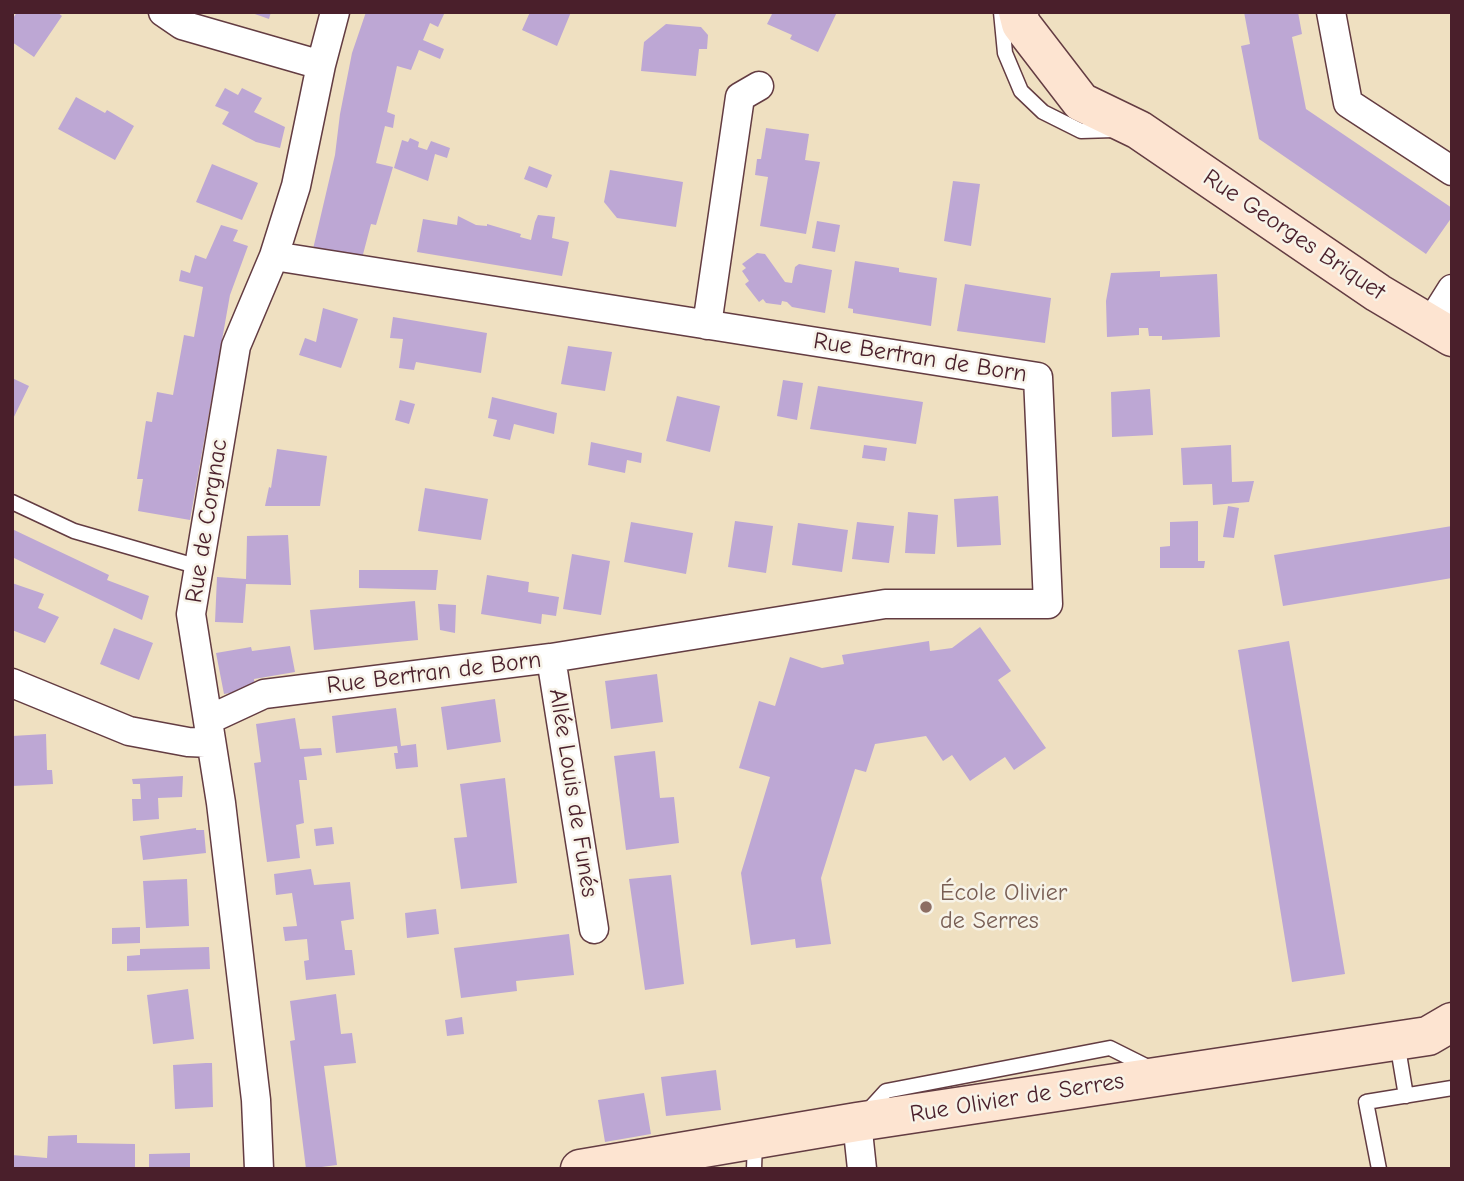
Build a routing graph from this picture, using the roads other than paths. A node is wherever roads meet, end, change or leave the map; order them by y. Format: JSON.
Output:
{"nodes":[{"id":1,"x":163,"y":12,"type":"edge"},
{"id":2,"x":335,"y":12,"type":"edge"},
{"id":3,"x":1001,"y":12,"type":"edge"},
{"id":4,"x":1018,"y":12,"type":"edge"},
{"id":5,"x":1047,"y":12,"type":"edge"},
{"id":6,"x":1331,"y":12,"type":"edge"},
{"id":7,"x":321,"y":65,"type":"junction"},
{"id":8,"x":759,"y":86,"type":"dead end"},
{"id":9,"x":1139,"y":130,"type":"junction"},
{"id":10,"x":1452,"y":171,"type":"edge"},
{"id":11,"x":274,"y":256,"type":"junction"},
{"id":12,"x":1452,"y":289,"type":"edge"},
{"id":13,"x":707,"y":325,"type":"junction"},
{"id":14,"x":1441,"y":330,"type":"edge"},
{"id":15,"x":12,"y":502,"type":"edge"},
{"id":16,"x":199,"y":567,"type":"junction"},
{"id":17,"x":551,"y":657,"type":"junction"},
{"id":18,"x":12,"y":683,"type":"edge"},
{"id":19,"x":209,"y":732,"type":"junction"},
{"id":20,"x":594,"y":929,"type":"dead end"},
{"id":21,"x":1452,"y":1022,"type":"edge"},
{"id":22,"x":1396,"y":1041,"type":"junction"},
{"id":23,"x":1452,"y":1088,"type":"edge"},
{"id":24,"x":1406,"y":1096,"type":"junction"},
{"id":25,"x":857,"y":1122,"type":"junction"},
{"id":26,"x":755,"y":1154,"type":"edge"},
{"id":27,"x":259,"y":1169,"type":"edge"},
{"id":28,"x":580,"y":1169,"type":"edge"},
{"id":29,"x":862,"y":1169,"type":"edge"},
{"id":30,"x":1378,"y":1169,"type":"edge"}],
"edges":[{"from":1,"to":7,"type":"street"},
{"from":2,"to":7,"type":"street","name":"Rue de Corgnac"},
{"from":3,"to":9,"type":"lane"},
{"from":4,"to":9,"type":"street","name":"Rue Georges Briquet"},
{"from":5,"to":9,"type":"street","name":"Rue Georges Briquet"},
{"from":6,"to":10,"type":"street"},
{"from":7,"to":11,"type":"street","name":"Rue de Corgnac"},
{"from":8,"to":13,"type":"street"},
{"from":9,"to":14,"type":"street","name":"Rue Georges Briquet"},
{"from":11,"to":13,"type":"street","name":"Rue Bertran de Born"},
{"from":11,"to":16,"type":"street","name":"Rue de Corgnac"},
{"from":12,"to":14,"type":"street"},
{"from":13,"to":17,"type":"street","name":"Rue Bertran de Born"},
{"from":15,"to":16,"type":"lane"},
{"from":16,"to":19,"type":"street","name":"Rue de Corgnac"},
{"from":17,"to":19,"type":"street","name":"Rue Bertran de Born"},
{"from":17,"to":20,"type":"street","name":"Allée Louis de Funés"},
{"from":18,"to":19,"type":"street"},
{"from":19,"to":27,"type":"street","name":"Rue de Corgnac"},
{"from":21,"to":22,"type":"street","name":"Rue Olivier de Serres"},
{"from":22,"to":24,"type":"lane"},
{"from":22,"to":25,"type":"street","name":"Rue Olivier de Serres"},
{"from":23,"to":24,"type":"lane"},
{"from":24,"to":30,"type":"lane"},
{"from":25,"to":26,"type":"street","name":"Rue Olivier de Serres"},
{"from":25,"to":29,"type":"street"},
{"from":26,"to":28,"type":"street","name":"Rue Olivier de Serres"}]}
